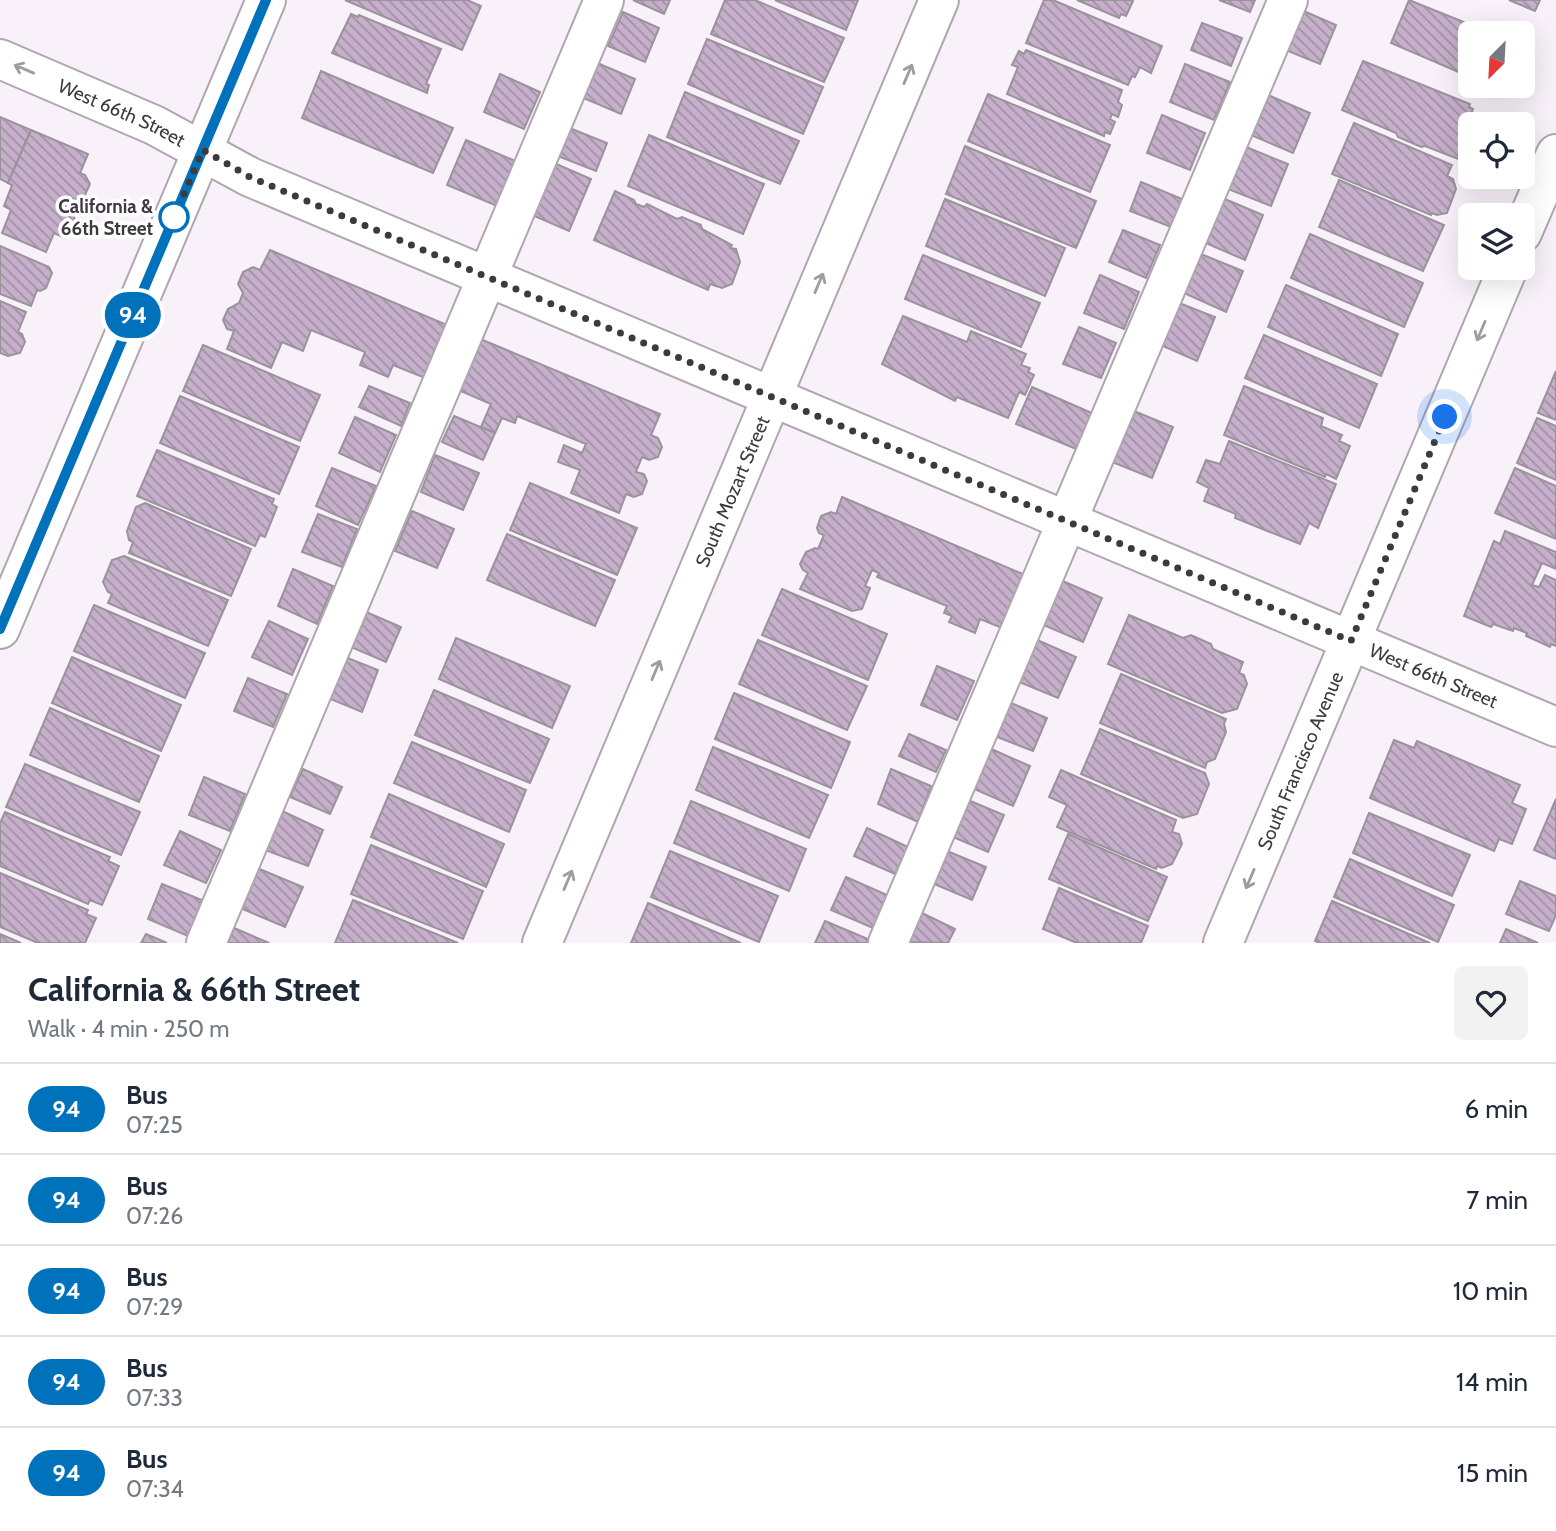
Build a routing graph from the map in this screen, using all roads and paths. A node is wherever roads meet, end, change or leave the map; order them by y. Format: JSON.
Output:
{"nodes":[{"id":1,"x":266,"y":0,"type":"edge"},
{"id":2,"x":604,"y":0,"type":"edge"},
{"id":3,"x":939,"y":0,"type":"edge"},
{"id":4,"x":1288,"y":0,"type":"edge"},
{"id":5,"x":0,"y":59,"type":"edge"},
{"id":6,"x":203,"y":150,"type":"junction"},
{"id":7,"x":1556,"y":154,"type":"edge"},
{"id":8,"x":1535,"y":203,"type":"edge"},
{"id":9,"x":487,"y":276,"type":"junction"},
{"id":10,"x":1503,"y":280,"type":"edge"},
{"id":11,"x":772,"y":396,"type":"junction"},
{"id":12,"x":1067,"y":521,"type":"junction"},
{"id":13,"x":0,"y":629,"type":"edge"},
{"id":14,"x":1351,"y":641,"type":"junction"},
{"id":15,"x":1556,"y":727,"type":"edge"},
{"id":16,"x":206,"y":943,"type":"edge"},
{"id":17,"x":542,"y":943,"type":"edge"},
{"id":18,"x":888,"y":943,"type":"edge"},
{"id":19,"x":1223,"y":943,"type":"edge"}],
"edges":[{"from":1,"to":6,"type":"street"},
{"from":2,"to":9,"type":"street"},
{"from":11,"to":3,"type":"street","name":"South Mozart Street","one_way":true},
{"from":4,"to":12,"type":"street"},
{"from":6,"to":5,"type":"street","name":"West 66th Street","one_way":true},
{"from":6,"to":9,"type":"street","name":"West 66th Street"},
{"from":6,"to":13,"type":"street"},
{"from":7,"to":8,"type":"street"},
{"from":9,"to":11,"type":"street","name":"West 66th Street"},
{"from":9,"to":16,"type":"street"},
{"from":10,"to":14,"type":"street","name":"South Francisco Avenue","one_way":true},
{"from":11,"to":12,"type":"street","name":"West 66th Street"},
{"from":17,"to":11,"type":"street","name":"South Mozart Street","one_way":true},
{"from":12,"to":14,"type":"street","name":"West 66th Street"},
{"from":12,"to":18,"type":"street"},
{"from":14,"to":15,"type":"street","name":"West 66th Street"},
{"from":14,"to":19,"type":"street","name":"South Francisco Avenue","one_way":true}]}
